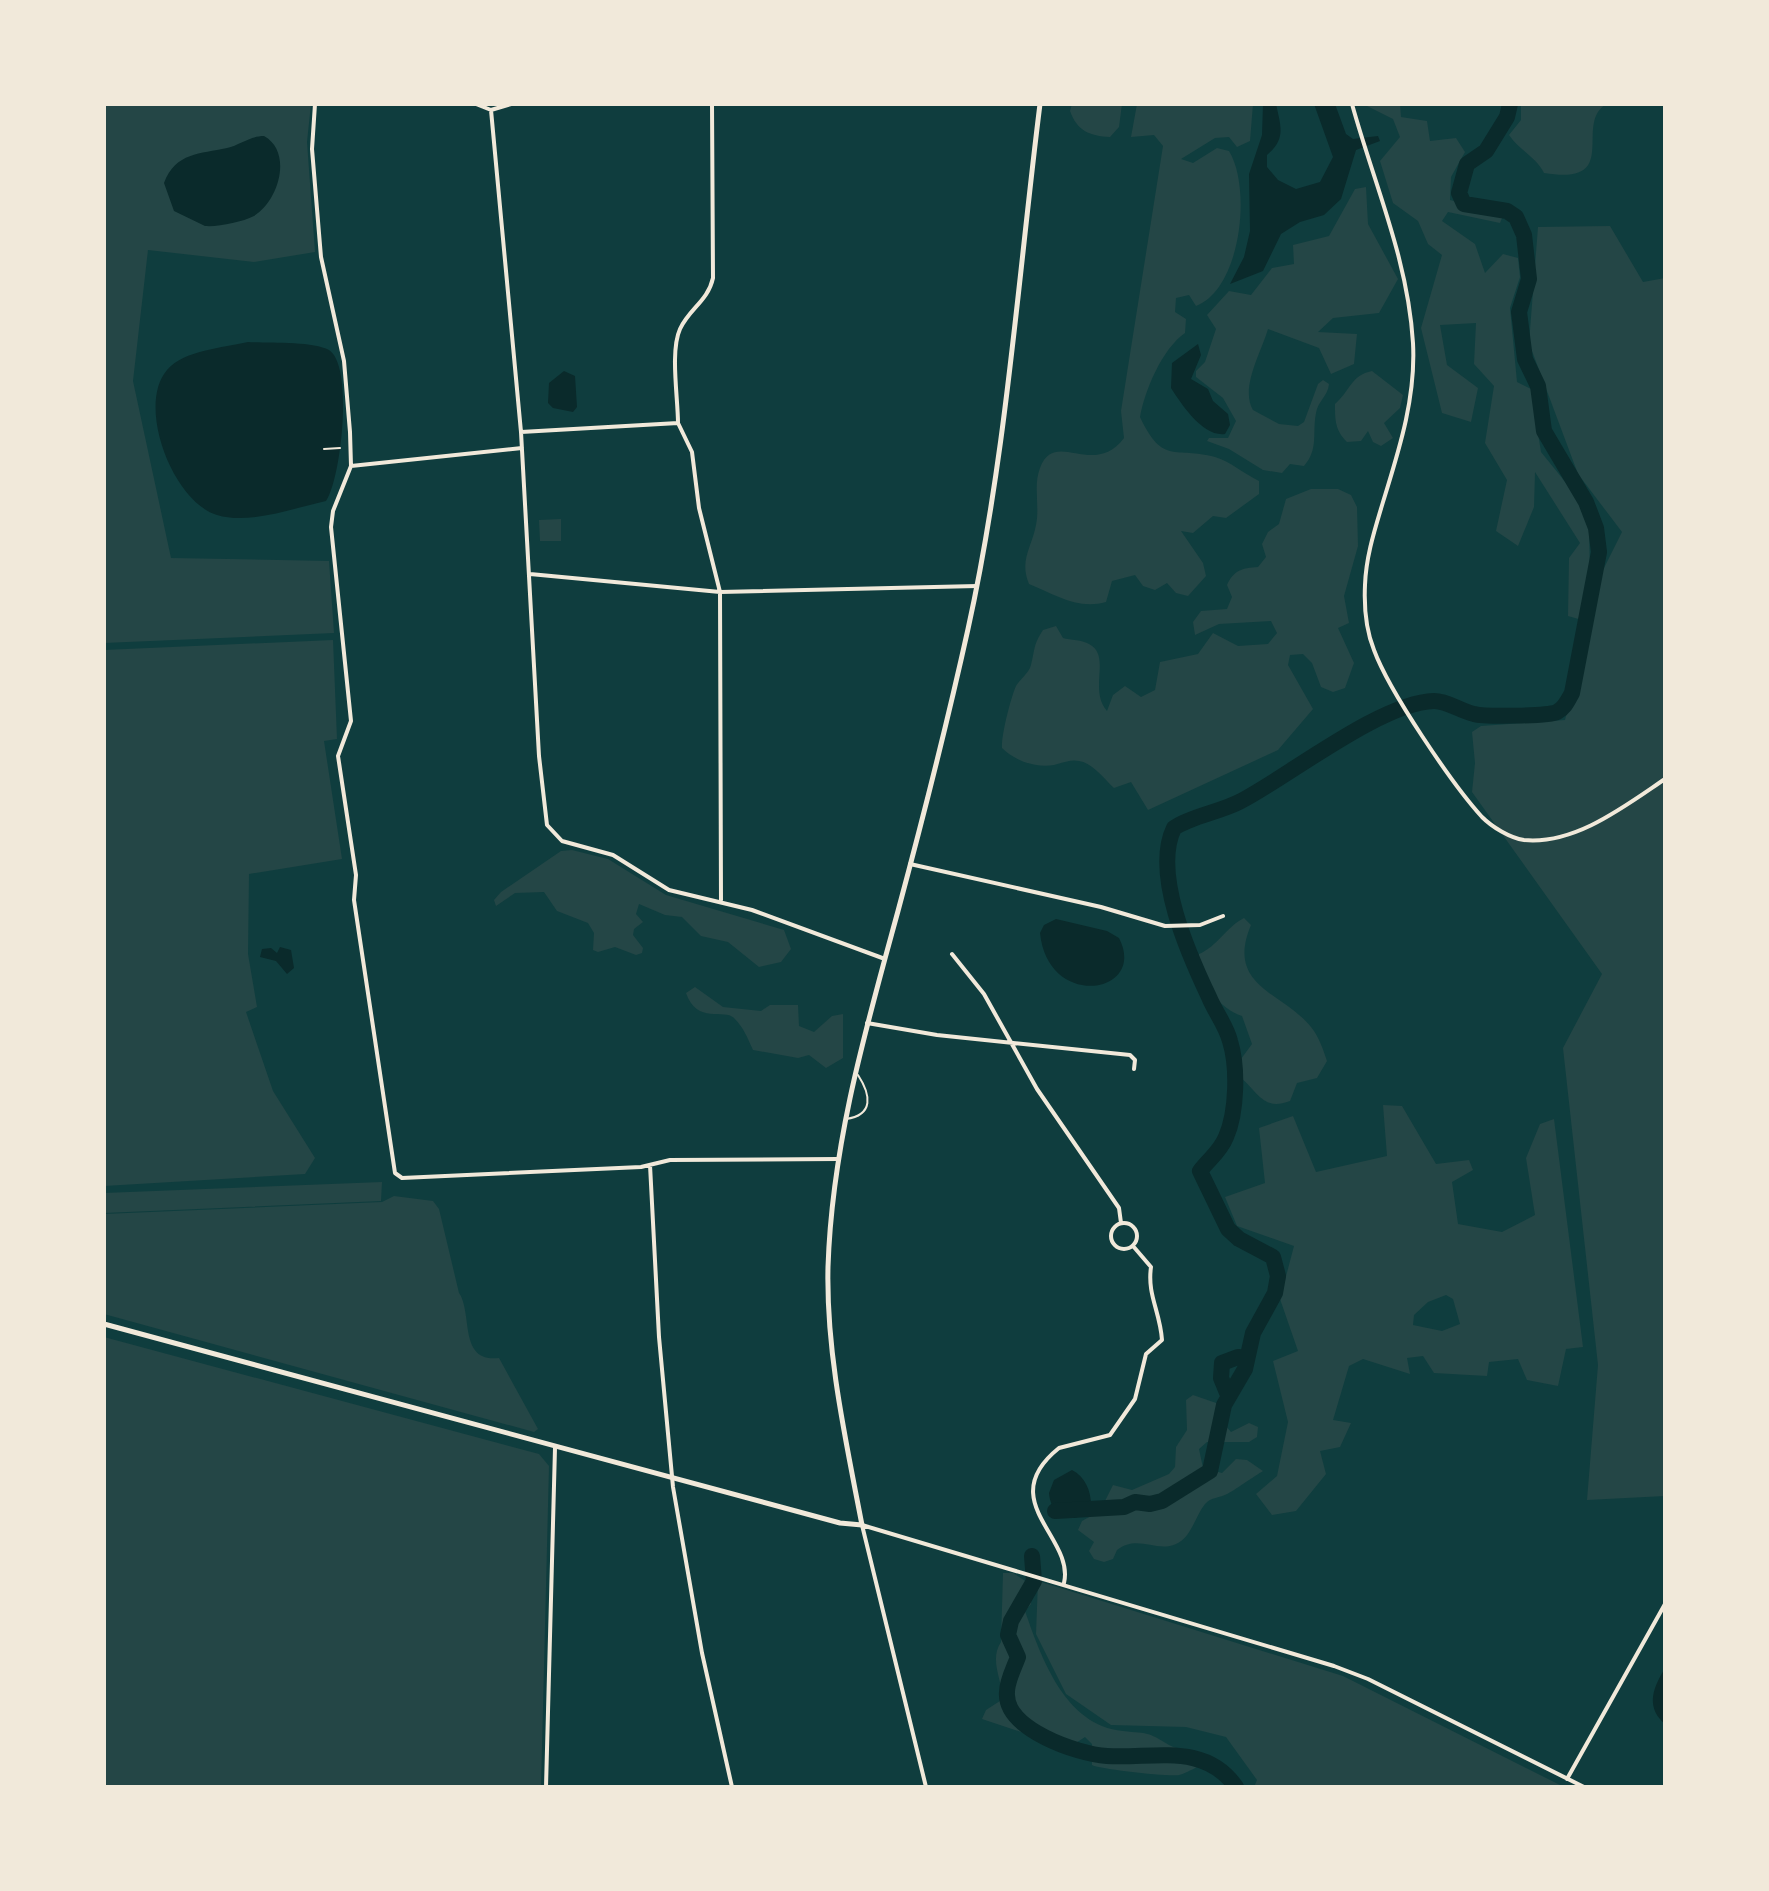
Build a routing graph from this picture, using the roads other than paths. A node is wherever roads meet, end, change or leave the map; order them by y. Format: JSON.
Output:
{"nodes":[{"id":1,"x":315,"y":104,"type":"edge"},
{"id":2,"x":476,"y":104,"type":"edge"},
{"id":3,"x":511,"y":104,"type":"edge"},
{"id":4,"x":712,"y":104,"type":"edge"},
{"id":5,"x":1040,"y":104,"type":"edge"},
{"id":6,"x":1352,"y":104,"type":"edge"},
{"id":7,"x":491,"y":110,"type":"junction"},
{"id":8,"x":678,"y":423,"type":"junction"},
{"id":9,"x":521,"y":432,"type":"junction"},
{"id":10,"x":522,"y":448,"type":"junction"},
{"id":11,"x":351,"y":466,"type":"junction"},
{"id":12,"x":530,"y":574,"type":"junction"},
{"id":13,"x":977,"y":586,"type":"junction"},
{"id":14,"x":720,"y":592,"type":"junction"},
{"id":15,"x":1665,"y":779,"type":"edge"},
{"id":16,"x":910,"y":864,"type":"junction"},
{"id":17,"x":721,"y":900,"type":"junction"},
{"id":18,"x":1223,"y":916,"type":"dead end"},
{"id":19,"x":952,"y":954,"type":"dead end"},
{"id":20,"x":885,"y":959,"type":"junction"},
{"id":21,"x":867,"y":1023,"type":"junction"},
{"id":22,"x":1012,"y":1043,"type":"junction"},
{"id":23,"x":1134,"y":1069,"type":"dead end"},
{"id":24,"x":855,"y":1070,"type":"junction"},
{"id":25,"x":845,"y":1120,"type":"junction"},
{"id":26,"x":838,"y":1159,"type":"junction"},
{"id":27,"x":650,"y":1165,"type":"junction"},
{"id":28,"x":1121,"y":1223,"type":"junction"},
{"id":29,"x":1133,"y":1246,"type":"junction"},
{"id":30,"x":104,"y":1324,"type":"edge"},
{"id":31,"x":555,"y":1448,"type":"junction"},
{"id":32,"x":673,"y":1479,"type":"junction"},
{"id":33,"x":862,"y":1525,"type":"junction"},
{"id":34,"x":1064,"y":1584,"type":"junction"},
{"id":35,"x":1665,"y":1604,"type":"edge"},
{"id":36,"x":1567,"y":1779,"type":"junction"},
{"id":37,"x":546,"y":1787,"type":"edge"},
{"id":38,"x":732,"y":1787,"type":"edge"},
{"id":39,"x":926,"y":1787,"type":"edge"},
{"id":40,"x":1584,"y":1787,"type":"edge"}],
"edges":[{"from":1,"to":11,"type":"street"},
{"from":2,"to":7,"type":"street"},
{"from":3,"to":7,"type":"street"},
{"from":4,"to":8,"type":"street"},
{"from":5,"to":13,"type":"street"},
{"from":6,"to":15,"type":"street"},
{"from":7,"to":9,"type":"street"},
{"from":8,"to":9,"type":"street"},
{"from":8,"to":14,"type":"street"},
{"from":9,"to":10,"type":"street"},
{"from":10,"to":11,"type":"street"},
{"from":10,"to":12,"type":"street"},
{"from":11,"to":27,"type":"street"},
{"from":12,"to":14,"type":"street"},
{"from":12,"to":17,"type":"street"},
{"from":13,"to":14,"type":"street"},
{"from":13,"to":16,"type":"street"},
{"from":14,"to":17,"type":"street"},
{"from":16,"to":18,"type":"street"},
{"from":16,"to":20,"type":"street"},
{"from":17,"to":20,"type":"street"},
{"from":19,"to":22,"type":"street"},
{"from":20,"to":21,"type":"street"},
{"from":21,"to":22,"type":"street"},
{"from":21,"to":24,"type":"street"},
{"from":22,"to":23,"type":"street"},
{"from":22,"to":28,"type":"street"},
{"from":24,"to":25,"type":"street"},
{"from":24,"to":25,"type":"lane"},
{"from":25,"to":26,"type":"street"},
{"from":26,"to":27,"type":"street"},
{"from":26,"to":33,"type":"street"},
{"from":27,"to":32,"type":"street"},
{"from":28,"to":29,"type":"street"},
{"from":28,"to":29,"type":"street"},
{"from":29,"to":34,"type":"street"},
{"from":30,"to":31,"type":"street"},
{"from":31,"to":32,"type":"street"},
{"from":31,"to":37,"type":"street"},
{"from":32,"to":33,"type":"street"},
{"from":32,"to":38,"type":"street"},
{"from":33,"to":34,"type":"street"},
{"from":33,"to":39,"type":"street"},
{"from":34,"to":36,"type":"street"},
{"from":35,"to":36,"type":"street"},
{"from":36,"to":40,"type":"street"}]}
